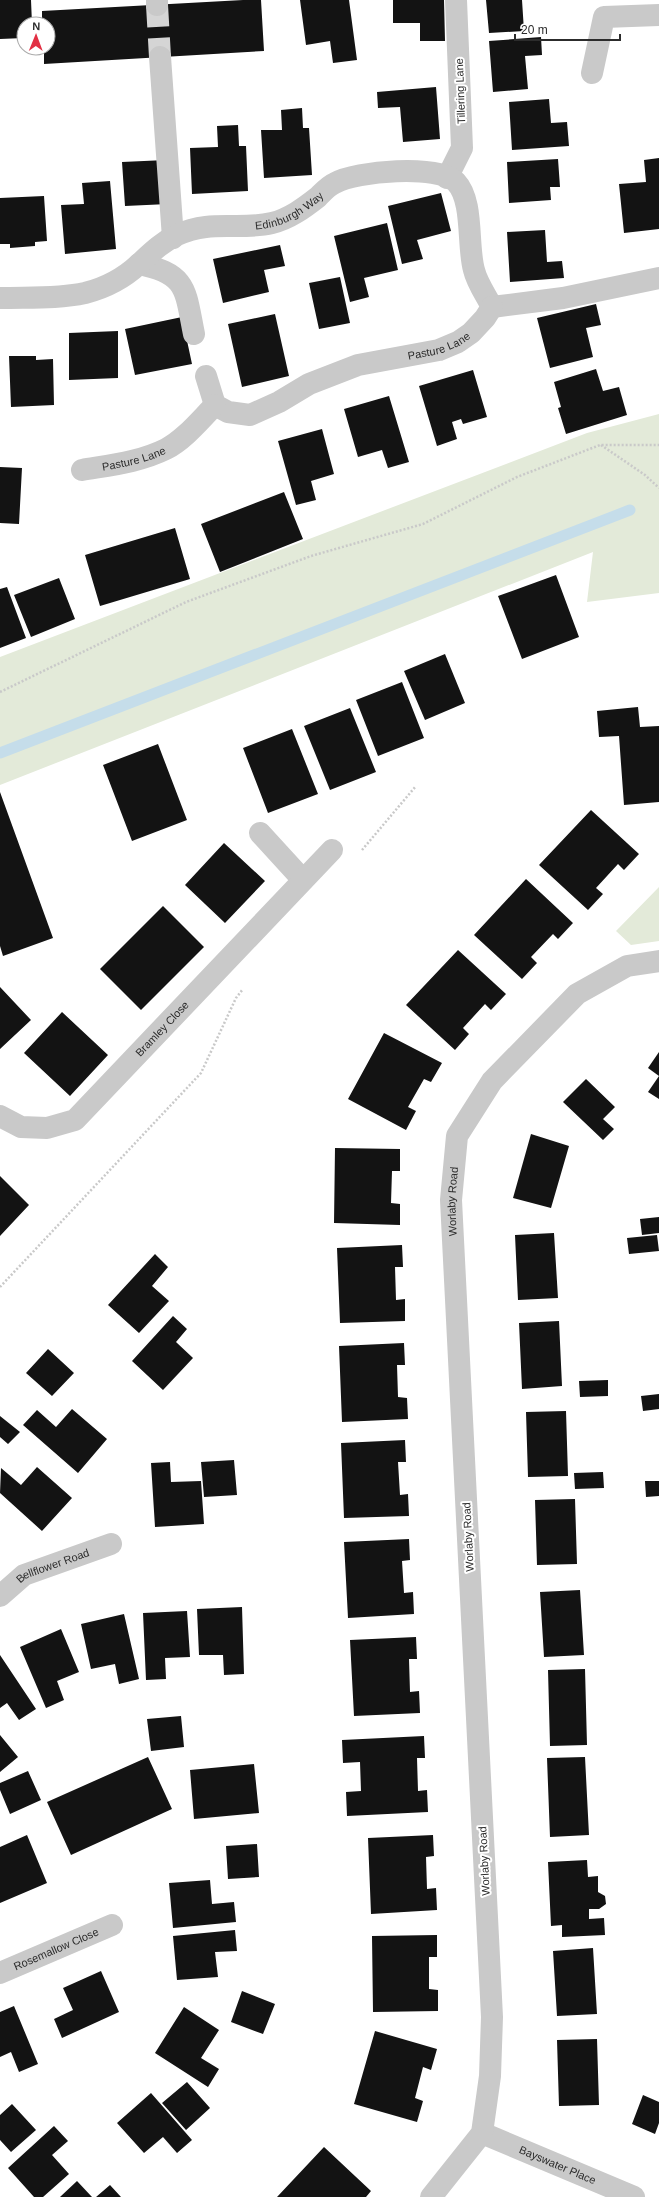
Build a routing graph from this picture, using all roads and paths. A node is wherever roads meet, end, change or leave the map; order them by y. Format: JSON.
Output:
{"nodes":[{"id":1,"x":456,"y":0,"type":"edge"},
{"id":2,"x":659,"y":15,"type":"edge"},
{"id":3,"x":160,"y":57,"type":"tunnel mouth"},
{"id":4,"x":592,"y":73,"type":"dead end"},
{"id":5,"x":447,"y":178,"type":"junction"},
{"id":6,"x":173,"y":238,"type":"junction"},
{"id":7,"x":139,"y":264,"type":"junction"},
{"id":8,"x":659,"y":278,"type":"edge"},
{"id":9,"x":0,"y":298,"type":"edge"},
{"id":10,"x":492,"y":307,"type":"junction"},
{"id":11,"x":194,"y":334,"type":"dead end"},
{"id":12,"x":206,"y":376,"type":"dead end"},
{"id":13,"x":215,"y":406,"type":"junction"},
{"id":14,"x":600,"y":445,"type":"junction"},
{"id":15,"x":659,"y":445,"type":"edge"},
{"id":16,"x":82,"y":470,"type":"dead end"},
{"id":17,"x":659,"y":488,"type":"edge"},
{"id":18,"x":0,"y":692,"type":"edge"},
{"id":19,"x":416,"y":786,"type":"dead end"},
{"id":20,"x":260,"y":833,"type":"dead end"},
{"id":21,"x":332,"y":850,"type":"dead end"},
{"id":22,"x":360,"y":852,"type":"dead end"},
{"id":23,"x":303,"y":880,"type":"junction"},
{"id":24,"x":659,"y":961,"type":"edge"},
{"id":25,"x":246,"y":987,"type":"dead end"},
{"id":26,"x":0,"y":1116,"type":"edge"},
{"id":27,"x":0,"y":1287,"type":"edge"},
{"id":28,"x":111,"y":1544,"type":"dead end"},
{"id":29,"x":0,"y":1596,"type":"edge"},
{"id":30,"x":112,"y":1926,"type":"dead end"},
{"id":31,"x":0,"y":1973,"type":"edge"},
{"id":32,"x":482,"y":2133,"type":"junction"},
{"id":33,"x":431,"y":2197,"type":"edge"},
{"id":34,"x":634,"y":2197,"type":"edge"}],
"edges":[{"from":1,"to":5,"type":"street","name":"Tillering Lane"},
{"from":2,"to":4,"type":"street"},
{"from":3,"to":6,"type":"street"},
{"from":5,"to":6,"type":"street","name":"Edinburgh Way"},
{"from":5,"to":10,"type":"street","name":"Edinburgh Way"},
{"from":6,"to":7,"type":"street","name":"Edinburgh Way"},
{"from":7,"to":9,"type":"street","name":"Edinburgh Way"},
{"from":7,"to":11,"type":"street"},
{"from":8,"to":10,"type":"street"},
{"from":10,"to":13,"type":"street","name":"Pasture Lane"},
{"from":12,"to":13,"type":"street"},
{"from":13,"to":16,"type":"street","name":"Pasture Lane"},
{"from":14,"to":15,"type":"path"},
{"from":14,"to":17,"type":"path"},
{"from":14,"to":18,"type":"path"},
{"from":19,"to":22,"type":"path"},
{"from":20,"to":23,"type":"street"},
{"from":21,"to":23,"type":"street","name":"Bramley Close"},
{"from":23,"to":26,"type":"street","name":"Bramley Close"},
{"from":24,"to":32,"type":"street","name":"Worlaby Road"},
{"from":25,"to":27,"type":"path"},
{"from":28,"to":29,"type":"street","name":"Bellflower Road"},
{"from":30,"to":31,"type":"street","name":"Rosemallow Close"},
{"from":32,"to":33,"type":"street"},
{"from":32,"to":34,"type":"street","name":"Bayswater Place"}]}
